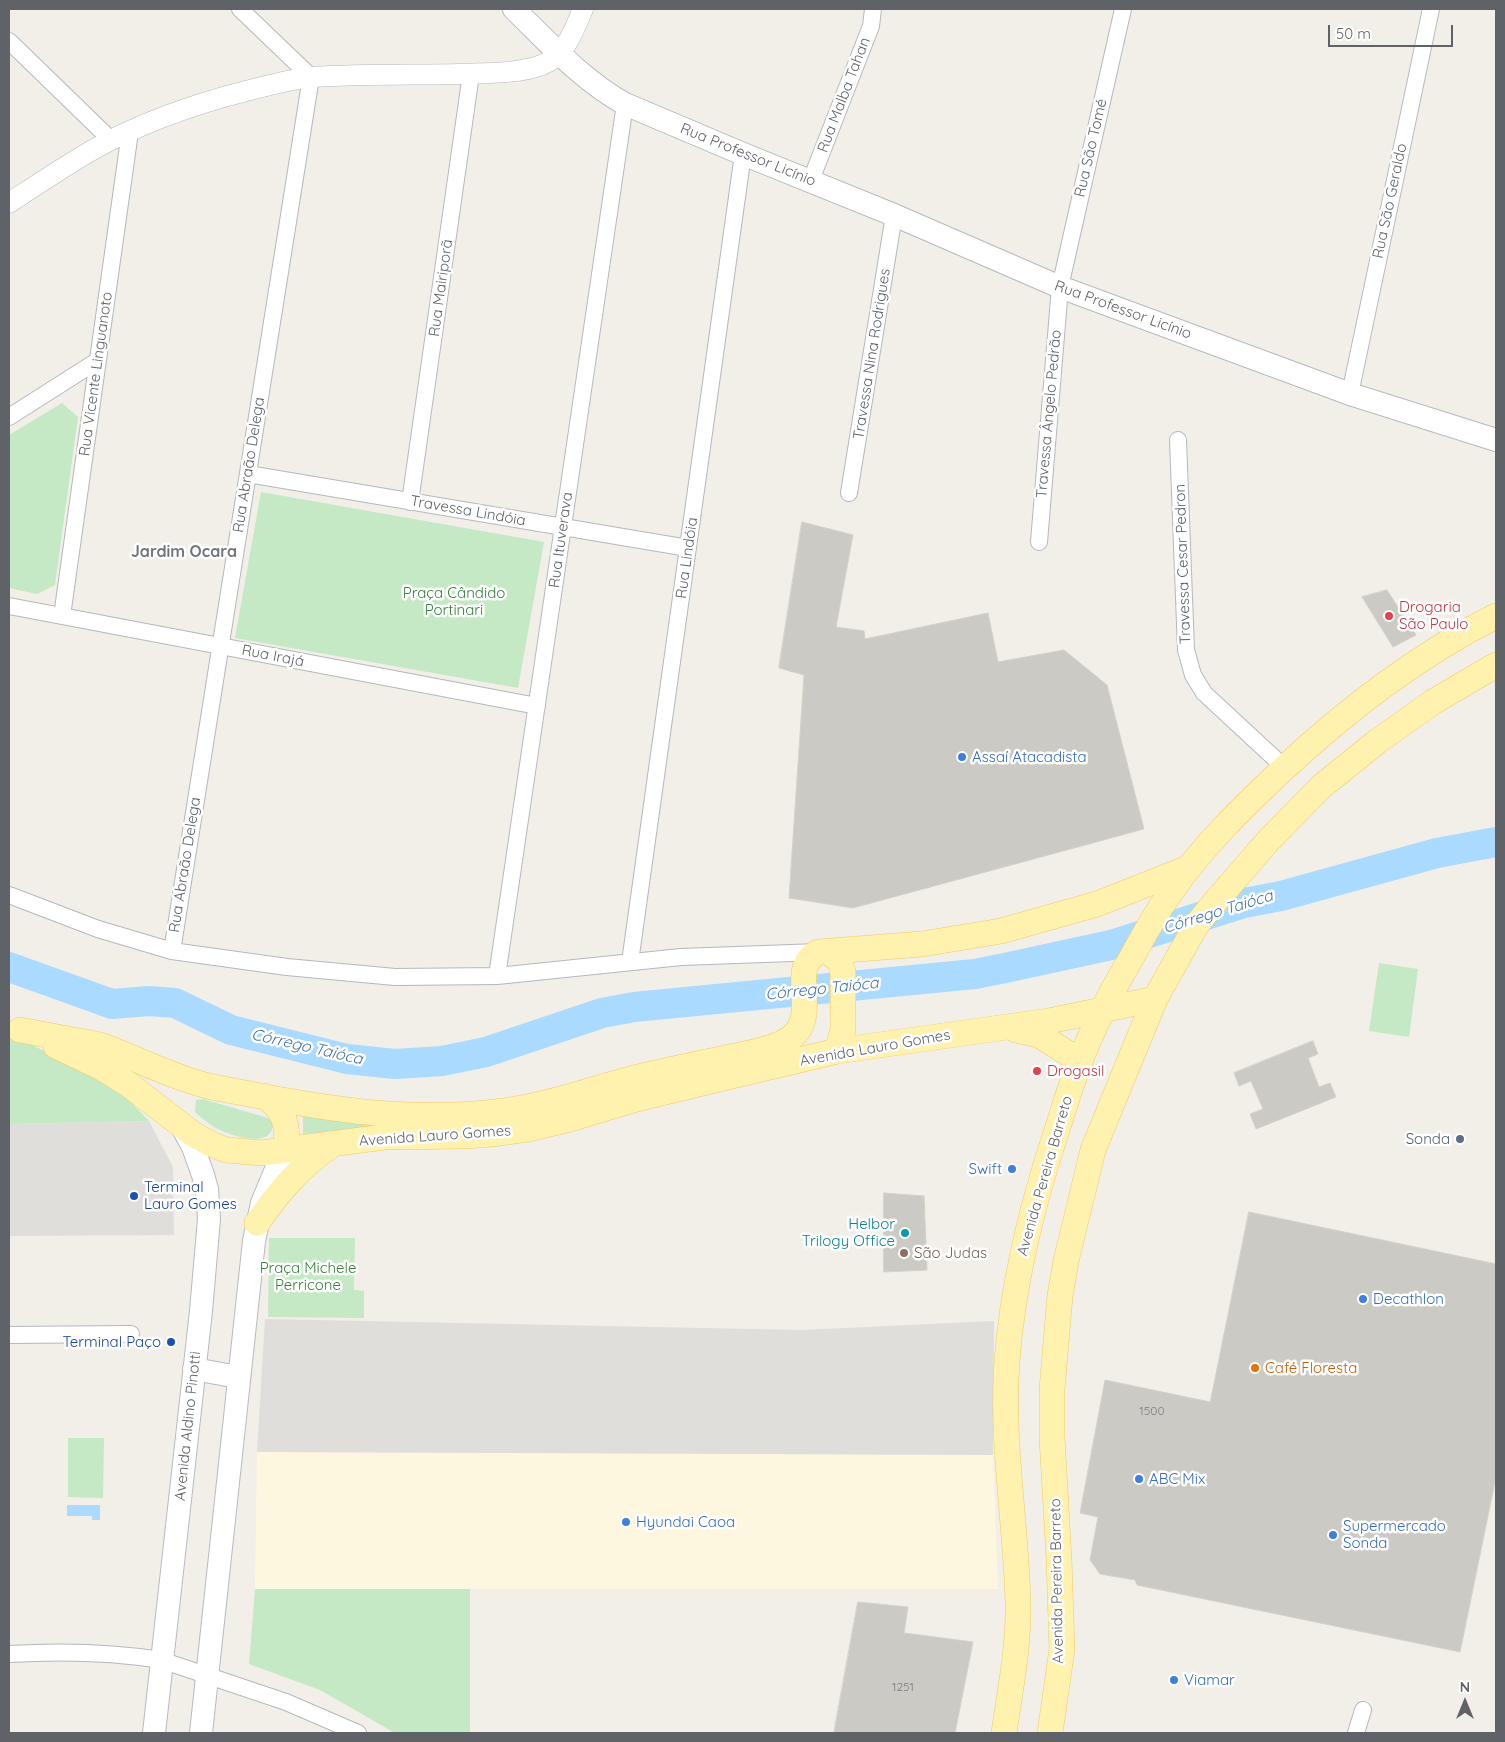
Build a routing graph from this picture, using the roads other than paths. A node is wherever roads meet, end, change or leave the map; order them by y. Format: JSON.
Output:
{"nodes":[{"id":1,"x":240,"y":9,"type":"edge"},
{"id":2,"x":514,"y":9,"type":"edge"},
{"id":3,"x":583,"y":9,"type":"edge"},
{"id":4,"x":873,"y":9,"type":"edge"},
{"id":5,"x":1123,"y":9,"type":"edge"},
{"id":6,"x":1431,"y":9,"type":"edge"},
{"id":7,"x":9,"y":41,"type":"edge"},
{"id":8,"x":560,"y":52,"type":"junction"},
{"id":9,"x":471,"y":74,"type":"junction"},
{"id":10,"x":312,"y":77,"type":"junction"},
{"id":11,"x":625,"y":104,"type":"junction"},
{"id":12,"x":130,"y":132,"type":"junction"},
{"id":13,"x":111,"y":140,"type":"junction"},
{"id":14,"x":743,"y":154,"type":"junction"},
{"id":15,"x":811,"y":180,"type":"junction"},
{"id":16,"x":9,"y":203,"type":"edge"},
{"id":17,"x":894,"y":215,"type":"junction"},
{"id":18,"x":1060,"y":287,"type":"junction"},
{"id":19,"x":98,"y":361,"type":"junction"},
{"id":20,"x":1350,"y":394,"type":"junction"},
{"id":21,"x":9,"y":418,"type":"edge"},
{"id":22,"x":1178,"y":440,"type":"dead end"},
{"id":23,"x":1496,"y":440,"type":"edge"},
{"id":24,"x":248,"y":474,"type":"junction"},
{"id":25,"x":849,"y":494,"type":"dead end"},
{"id":26,"x":410,"y":502,"type":"junction"},
{"id":27,"x":563,"y":527,"type":"junction"},
{"id":28,"x":1039,"y":542,"type":"dead end"},
{"id":29,"x":688,"y":548,"type":"junction"},
{"id":30,"x":9,"y":606,"type":"edge"},
{"id":31,"x":62,"y":616,"type":"junction"},
{"id":32,"x":1493,"y":617,"type":"edge"},
{"id":33,"x":220,"y":646,"type":"junction"},
{"id":34,"x":1496,"y":665,"type":"edge"},
{"id":35,"x":537,"y":706,"type":"junction"},
{"id":36,"x":1284,"y":768,"type":"junction"},
{"id":37,"x":1188,"y":868,"type":"junction"},
{"id":38,"x":9,"y":895,"type":"edge"},
{"id":39,"x":172,"y":951,"type":"junction"},
{"id":40,"x":754,"y":954,"type":"junction"},
{"id":41,"x":630,"y":962,"type":"junction"},
{"id":42,"x":814,"y":964,"type":"junction"},
{"id":43,"x":497,"y":976,"type":"junction"},
{"id":44,"x":1154,"y":999,"type":"junction"},
{"id":45,"x":1102,"y":1010,"type":"junction"},
{"id":46,"x":14,"y":1028,"type":"edge"},
{"id":47,"x":1006,"y":1028,"type":"junction"},
{"id":48,"x":837,"y":1051,"type":"junction"},
{"id":49,"x":1080,"y":1061,"type":"junction"},
{"id":50,"x":209,"y":1086,"type":"junction"},
{"id":51,"x":264,"y":1096,"type":"junction"},
{"id":52,"x":180,"y":1123,"type":"junction"},
{"id":53,"x":334,"y":1144,"type":"junction"},
{"id":54,"x":284,"y":1150,"type":"junction"},
{"id":55,"x":257,"y":1223,"type":"junction"},
{"id":56,"x":131,"y":1334,"type":"dead end"},
{"id":57,"x":9,"y":1335,"type":"edge"},
{"id":58,"x":194,"y":1369,"type":"junction"},
{"id":59,"x":238,"y":1377,"type":"junction"},
{"id":60,"x":9,"y":1654,"type":"edge"},
{"id":61,"x":161,"y":1660,"type":"junction"},
{"id":62,"x":207,"y":1675,"type":"junction"},
{"id":63,"x":1364,"y":1710,"type":"dead end"},
{"id":64,"x":154,"y":1733,"type":"edge"},
{"id":65,"x":201,"y":1733,"type":"edge"},
{"id":66,"x":358,"y":1733,"type":"edge"},
{"id":67,"x":1004,"y":1733,"type":"edge"},
{"id":68,"x":1050,"y":1733,"type":"edge"},
{"id":69,"x":1356,"y":1733,"type":"edge"}],
"edges":[{"from":1,"to":10,"type":"street"},
{"from":2,"to":8,"type":"main road","name":"Rua Professor Licínio"},
{"from":3,"to":8,"type":"street"},
{"from":4,"to":15,"type":"street","name":"Rua Malba Tahan"},
{"from":5,"to":18,"type":"street","name":"Rua São Tomé"},
{"from":6,"to":20,"type":"street","name":"Rua São Geraldo"},
{"from":7,"to":13,"type":"street"},
{"from":8,"to":9,"type":"street"},
{"from":8,"to":11,"type":"main road","name":"Rua Professor Licínio"},
{"from":9,"to":10,"type":"street"},
{"from":9,"to":26,"type":"street","name":"Rua Mairiporã"},
{"from":10,"to":12,"type":"street"},
{"from":10,"to":24,"type":"street","name":"Rua Abraão Delega"},
{"from":11,"to":14,"type":"main road","name":"Rua Professor Licínio"},
{"from":11,"to":27,"type":"street","name":"Rua Ituverava"},
{"from":12,"to":13,"type":"street"},
{"from":12,"to":19,"type":"street","name":"Rua Vicente Linguanoto"},
{"from":13,"to":16,"type":"street"},
{"from":14,"to":15,"type":"main road","name":"Rua Professor Licínio"},
{"from":14,"to":29,"type":"street","name":"Rua Lindóia"},
{"from":15,"to":17,"type":"main road","name":"Rua Professor Licínio"},
{"from":17,"to":18,"type":"main road","name":"Rua Professor Licínio"},
{"from":17,"to":25,"type":"street","name":"Travessa Nina Rodrigues"},
{"from":18,"to":20,"type":"main road","name":"Rua Professor Licínio"},
{"from":18,"to":28,"type":"street","name":"Travessa Ângelo Pedrão"},
{"from":19,"to":21,"type":"street"},
{"from":19,"to":31,"type":"street","name":"Rua Vicente Linguanoto"},
{"from":20,"to":23,"type":"main road","name":"Rua Professor Licínio"},
{"from":22,"to":36,"type":"street","name":"Travessa Cesar Pedron"},
{"from":24,"to":26,"type":"street","name":"Travessa Lindóia"},
{"from":24,"to":33,"type":"street","name":"Rua Abraão Delega"},
{"from":26,"to":27,"type":"street","name":"Travessa Lindóia"},
{"from":27,"to":29,"type":"street","name":"Travessa Lindóia"},
{"from":27,"to":35,"type":"street","name":"Rua Ituverava"},
{"from":29,"to":41,"type":"street","name":"Rua Lindóia"},
{"from":30,"to":31,"type":"street","name":"Rua Irajá"},
{"from":31,"to":33,"type":"street","name":"Rua Irajá"},
{"from":32,"to":36,"type":"main road","name":"Avenida Pereira Barreto"},
{"from":33,"to":35,"type":"street","name":"Rua Irajá"},
{"from":33,"to":39,"type":"street","name":"Rua Abraão Delega"},
{"from":34,"to":44,"type":"main road","name":"Avenida Pereira Barreto"},
{"from":35,"to":43,"type":"street","name":"Rua Ituverava"},
{"from":36,"to":37,"type":"main road","name":"Avenida Pereira Barreto"},
{"from":37,"to":42,"type":"main road"},
{"from":37,"to":45,"type":"main road","name":"Avenida Pereira Barreto"},
{"from":38,"to":39,"type":"street"},
{"from":39,"to":43,"type":"street"},
{"from":40,"to":41,"type":"street"},
{"from":40,"to":42,"type":"street"},
{"from":40,"to":42,"type":"street"},
{"from":41,"to":43,"type":"street"},
{"from":42,"to":48,"type":"main road"},
{"from":42,"to":51,"type":"main road","name":"Avenida Lauro Gomes"},
{"from":44,"to":45,"type":"main road","name":"Avenida Lauro Gomes"},
{"from":44,"to":68,"type":"main road","name":"Avenida Pereira Barreto"},
{"from":45,"to":47,"type":"main road","name":"Avenida Lauro Gomes"},
{"from":45,"to":49,"type":"main road","name":"Avenida Pereira Barreto"},
{"from":46,"to":50,"type":"main road","name":"Avenida Lauro Gomes"},
{"from":46,"to":52,"type":"main road","name":"Avenida Lauro Gomes"},
{"from":47,"to":48,"type":"main road","name":"Avenida Lauro Gomes"},
{"from":47,"to":49,"type":"main road","name":"Avenida Lauro Gomes"},
{"from":48,"to":53,"type":"main road","name":"Avenida Lauro Gomes"},
{"from":49,"to":67,"type":"main road","name":"Avenida Pereira Barreto"},
{"from":50,"to":51,"type":"main road","name":"Avenida Lauro Gomes"},
{"from":50,"to":52,"type":"main road"},
{"from":51,"to":54,"type":"main road"},
{"from":52,"to":54,"type":"main road","name":"Avenida Lauro Gomes"},
{"from":52,"to":58,"type":"main road","name":"Avenida Aldino Pinotti"},
{"from":53,"to":54,"type":"main road","name":"Avenida Lauro Gomes"},
{"from":53,"to":55,"type":"main road"},
{"from":54,"to":55,"type":"main road"},
{"from":55,"to":59,"type":"main road"},
{"from":56,"to":57,"type":"street"},
{"from":58,"to":59,"type":"main road"},
{"from":58,"to":61,"type":"main road","name":"Avenida Aldino Pinotti"},
{"from":59,"to":62,"type":"main road"},
{"from":60,"to":61,"type":"street"},
{"from":61,"to":62,"type":"street"},
{"from":61,"to":64,"type":"main road","name":"Avenida Aldino Pinotti"},
{"from":62,"to":65,"type":"main road"},
{"from":62,"to":66,"type":"street"},
{"from":63,"to":69,"type":"street"}]}
